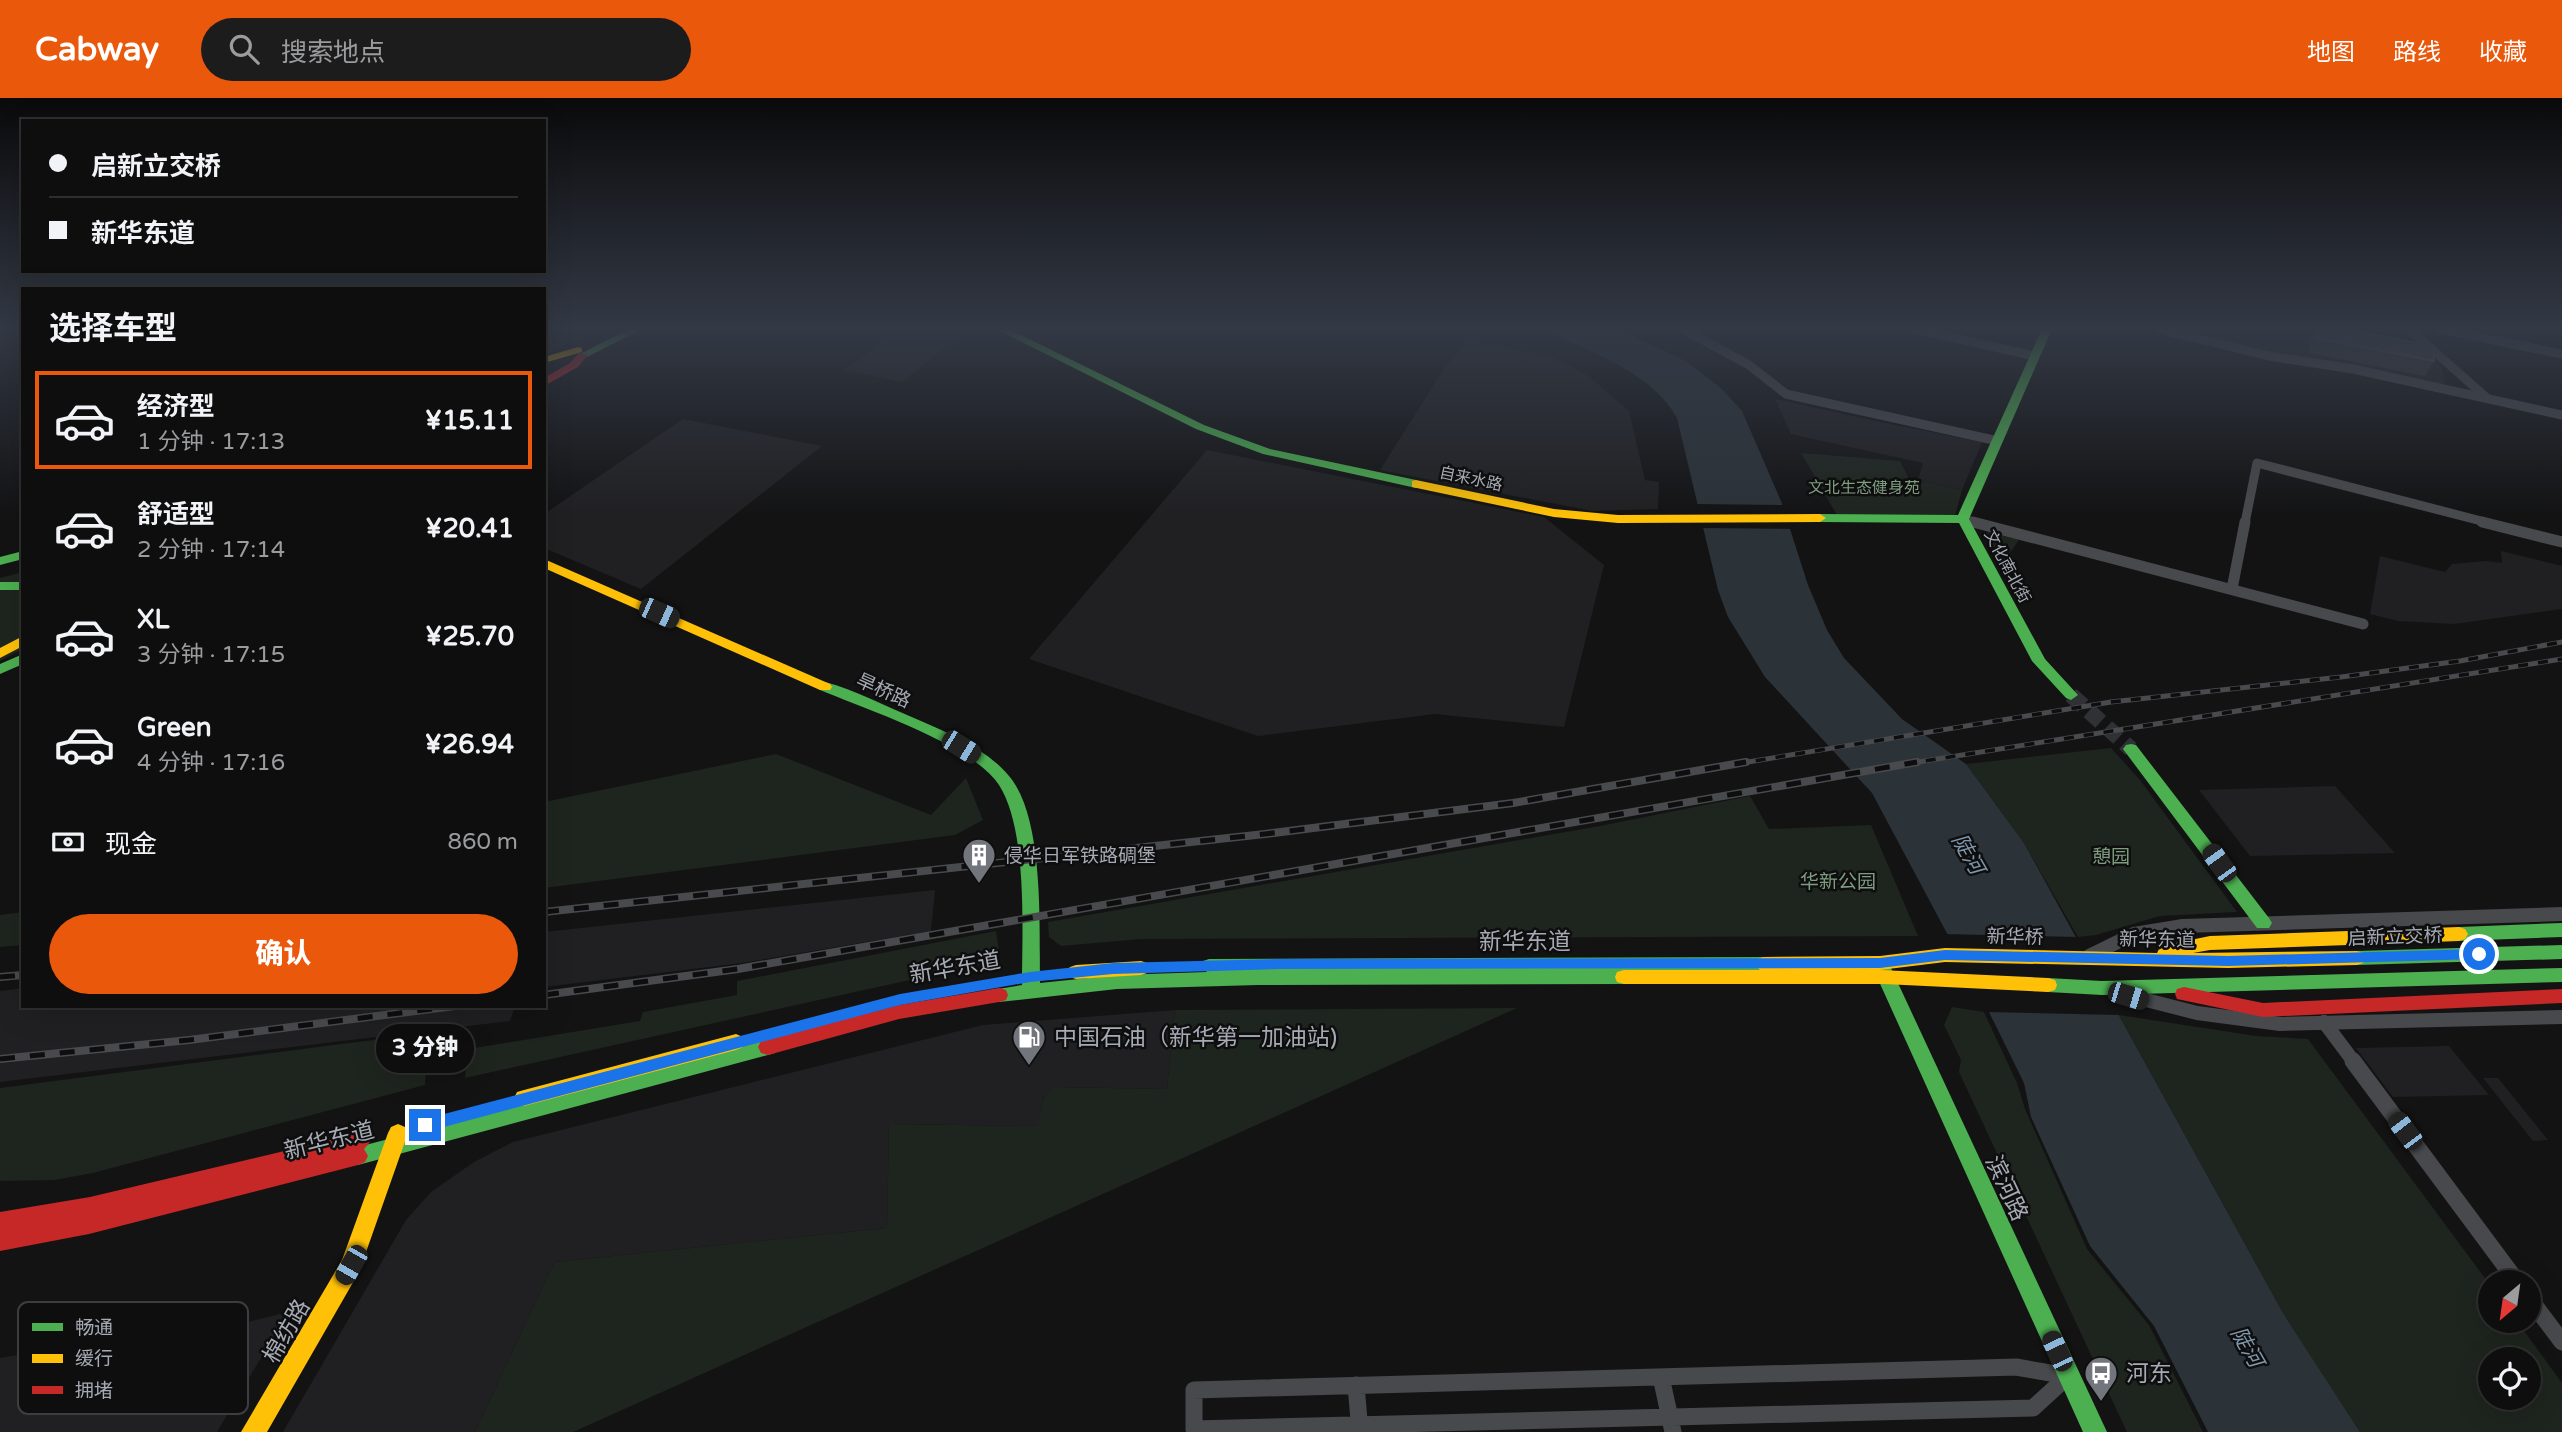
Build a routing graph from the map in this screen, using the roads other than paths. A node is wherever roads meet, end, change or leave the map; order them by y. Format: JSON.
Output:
{"nodes":[{"id":1,"x":1127,"y":391,"type":"edge"},
{"id":2,"x":1782,"y":391,"type":"edge"},
{"id":3,"x":2020,"y":391,"type":"edge"},
{"id":4,"x":2452,"y":391,"type":"edge"},
{"id":5,"x":2478,"y":391,"type":"edge"},
{"id":6,"x":2487,"y":399,"type":"junction"},
{"id":7,"x":2562,"y":415,"type":"edge"},
{"id":8,"x":1998,"y":441,"type":"junction"},
{"id":9,"x":1963,"y":519,"type":"junction"},
{"id":10,"x":2562,"y":542,"type":"edge"},
{"id":11,"x":21,"y":556,"type":"edge"},
{"id":12,"x":0,"y":561,"type":"edge"},
{"id":13,"x":21,"y":562,"type":"edge"},
{"id":14,"x":546,"y":564,"type":"edge"},
{"id":15,"x":0,"y":567,"type":"edge"},
{"id":16,"x":21,"y":569,"type":"edge"},
{"id":17,"x":0,"y":574,"type":"edge"},
{"id":18,"x":0,"y":586,"type":"edge"},
{"id":19,"x":21,"y":586,"type":"edge"},
{"id":20,"x":2232,"y":589,"type":"junction"},
{"id":21,"x":2362,"y":624,"type":"dead end"},
{"id":22,"x":21,"y":641,"type":"edge"},
{"id":23,"x":0,"y":654,"type":"edge"},
{"id":24,"x":21,"y":659,"type":"edge"},
{"id":25,"x":0,"y":670,"type":"edge"},
{"id":26,"x":21,"y":672,"type":"edge"},
{"id":27,"x":0,"y":681,"type":"edge"},
{"id":28,"x":2071,"y":695,"type":"tunnel mouth"},
{"id":29,"x":2131,"y":749,"type":"tunnel mouth"},
{"id":30,"x":2562,"y":914,"type":"edge"},
{"id":31,"x":2263,"y":923,"type":"junction"},
{"id":32,"x":2562,"y":930,"type":"edge"},
{"id":33,"x":2562,"y":952,"type":"edge"},
{"id":34,"x":1945,"y":955,"type":"joint"},
{"id":35,"x":2084,"y":958,"type":"junction"},
{"id":36,"x":2131,"y":959,"type":"junction"},
{"id":37,"x":2228,"y":961,"type":"joint"},
{"id":38,"x":1882,"y":970,"type":"junction"},
{"id":39,"x":2562,"y":975,"type":"edge"},
{"id":40,"x":1030,"y":983,"type":"junction"},
{"id":41,"x":2152,"y":987,"type":"junction"},
{"id":42,"x":2102,"y":988,"type":"junction"},
{"id":43,"x":2562,"y":996,"type":"edge"},
{"id":44,"x":2562,"y":1017,"type":"edge"},
{"id":45,"x":2324,"y":1022,"type":"junction"},
{"id":46,"x":396,"y":1140,"type":"junction"},
{"id":47,"x":0,"y":1222,"type":"edge"},
{"id":48,"x":0,"y":1241,"type":"edge"},
{"id":49,"x":2508,"y":1270,"type":"edge"},
{"id":50,"x":2541,"y":1314,"type":"edge"},
{"id":51,"x":2562,"y":1342,"type":"edge"},
{"id":52,"x":2068,"y":1376,"type":"junction"},
{"id":53,"x":1661,"y":1377,"type":"junction"},
{"id":54,"x":1356,"y":1385,"type":"junction"},
{"id":55,"x":1671,"y":1424,"type":"edge"},
{"id":56,"x":1360,"y":1428,"type":"edge"},
{"id":57,"x":253,"y":1432,"type":"edge"},
{"id":58,"x":2095,"y":1432,"type":"edge"}],
"edges":[{"from":1,"to":9,"type":"main road","name":"自来水路"},
{"from":2,"to":8,"type":"street"},
{"from":3,"to":8,"type":"main road","name":"文化南北街"},
{"from":4,"to":6,"type":"street"},
{"from":5,"to":6,"type":"street"},
{"from":6,"to":7,"type":"street"},
{"from":8,"to":9,"type":"main road","name":"文化南北街"},
{"from":9,"to":20,"type":"street"},
{"from":9,"to":28,"type":"main road","name":"文化南北街"},
{"from":10,"to":20,"type":"street"},
{"from":11,"to":12,"type":"main road"},
{"from":13,"to":15,"type":"main road"},
{"from":14,"to":40,"type":"main road","name":"旱桥路"},
{"from":16,"to":17,"type":"main road"},
{"from":18,"to":19,"type":"main road"},
{"from":20,"to":21,"type":"street"},
{"from":22,"to":23,"type":"main road"},
{"from":24,"to":25,"type":"main road"},
{"from":26,"to":27,"type":"main road"},
{"from":29,"to":31,"type":"main road"},
{"from":30,"to":31,"type":"street"},
{"from":31,"to":35,"type":"street"},
{"from":32,"to":36,"type":"main road","name":"启新立交桥"},
{"from":33,"to":37,"type":"main road","name":"启新立交桥"},
{"from":34,"to":35,"type":"main road","name":"新华桥"},
{"from":34,"to":38,"type":"main road","name":"新华东道"},
{"from":35,"to":36,"type":"main road","name":"新华东道"},
{"from":36,"to":37,"type":"main road","name":"新华东道"},
{"from":38,"to":40,"type":"main road","name":"新华东道"},
{"from":38,"to":42,"type":"main road","name":"新华东道"},
{"from":38,"to":52,"type":"main road","name":"滨河路"},
{"from":39,"to":41,"type":"main road"},
{"from":40,"to":46,"type":"main road","name":"新华东道"},
{"from":41,"to":42,"type":"main road"},
{"from":41,"to":43,"type":"main road"},
{"from":42,"to":45,"type":"street"},
{"from":44,"to":45,"type":"street"},
{"from":45,"to":49,"type":"street"},
{"from":46,"to":47,"type":"main road","name":"新华东道"},
{"from":46,"to":48,"type":"main road","name":"新华东道"},
{"from":46,"to":57,"type":"main road","name":"棉纺路"},
{"from":50,"to":51,"type":"street"},
{"from":52,"to":53,"type":"street"},
{"from":52,"to":55,"type":"street"},
{"from":52,"to":58,"type":"main road","name":"滨河路"},
{"from":53,"to":54,"type":"street"},
{"from":53,"to":55,"type":"street"},
{"from":54,"to":56,"type":"street"},
{"from":54,"to":56,"type":"street"},
{"from":55,"to":56,"type":"street"}]}
